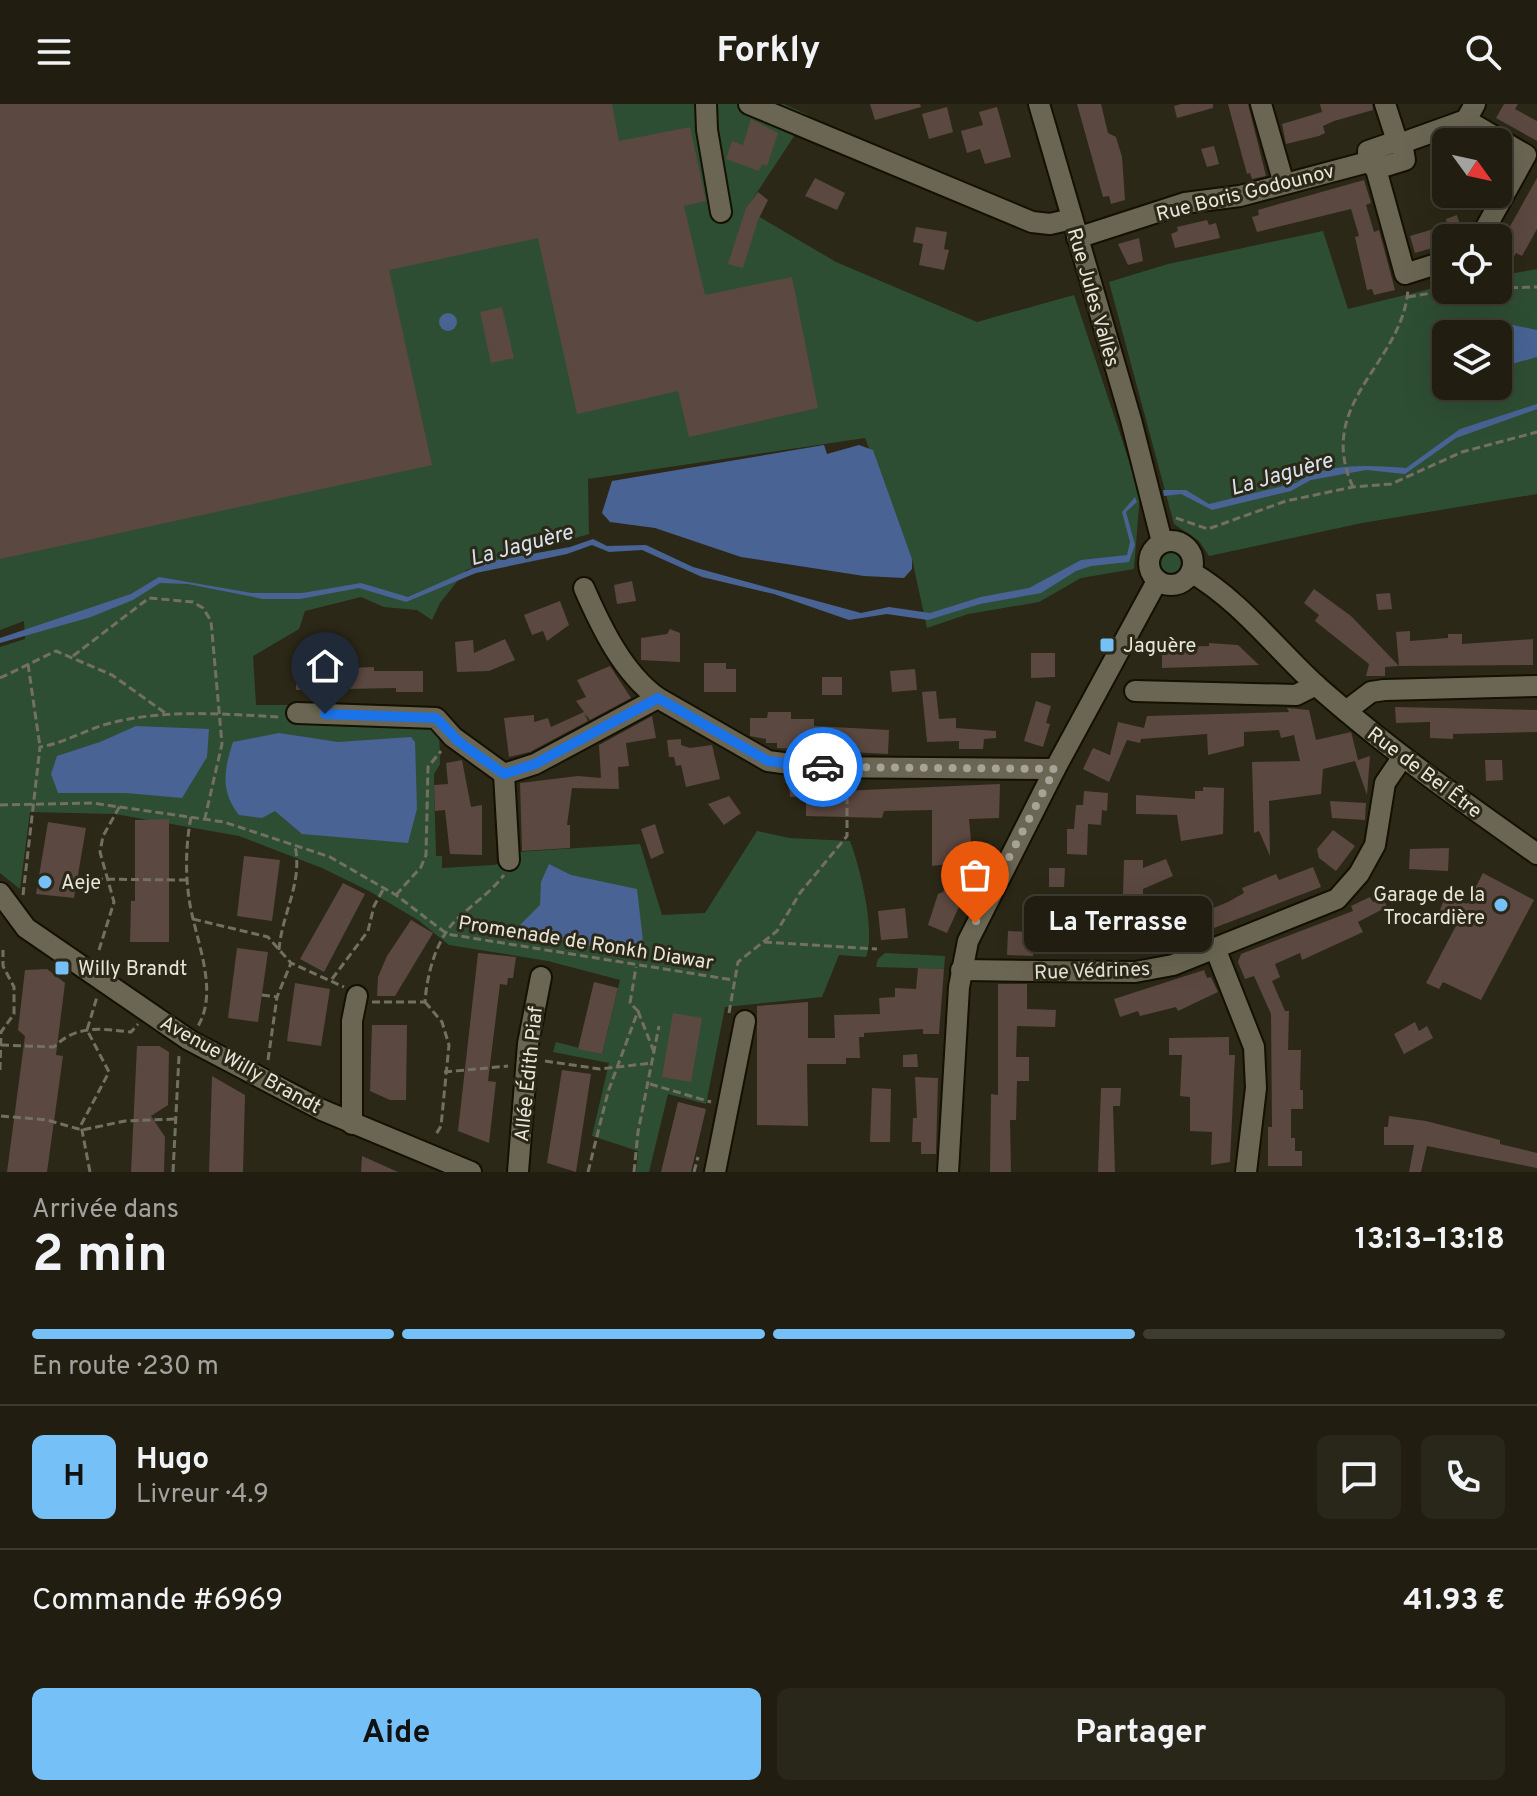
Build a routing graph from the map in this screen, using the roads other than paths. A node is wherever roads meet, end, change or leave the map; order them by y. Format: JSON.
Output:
{"nodes":[{"id":1,"x":706,"y":104,"type":"edge"},
{"id":2,"x":749,"y":104,"type":"edge"},
{"id":3,"x":1039,"y":104,"type":"edge"},
{"id":4,"x":1263,"y":104,"type":"edge"},
{"id":5,"x":1385,"y":104,"type":"edge"},
{"id":6,"x":1471,"y":112,"type":"edge"},
{"id":7,"x":1399,"y":142,"type":"junction"},
{"id":8,"x":1372,"y":165,"type":"junction"},
{"id":9,"x":1284,"y":184,"type":"junction"},
{"id":10,"x":721,"y":212,"type":"dead end"},
{"id":11,"x":1488,"y":224,"type":"edge"},
{"id":12,"x":1074,"y":229,"type":"junction"},
{"id":13,"x":1432,"y":265,"type":"edge"},
{"id":14,"x":1162,"y":542,"type":"junction"},
{"id":15,"x":1191,"y":572,"type":"junction"},
{"id":16,"x":1157,"y":581,"type":"junction"},
{"id":17,"x":584,"y":588,"type":"dead end"},
{"id":18,"x":1316,"y":685,"type":"junction"},
{"id":19,"x":1537,"y":686,"type":"edge"},
{"id":20,"x":1135,"y":691,"type":"dead end"},
{"id":21,"x":658,"y":698,"type":"junction"},
{"id":22,"x":1346,"y":711,"type":"junction"},
{"id":23,"x":297,"y":713,"type":"road end"},
{"id":24,"x":1402,"y":758,"type":"junction"},
{"id":25,"x":1055,"y":769,"type":"junction"},
{"id":26,"x":504,"y":774,"type":"junction"},
{"id":27,"x":1537,"y":854,"type":"edge"},
{"id":28,"x":509,"y":860,"type":"road end"},
{"id":29,"x":6,"y":909,"type":"edge"},
{"id":30,"x":1215,"y":948,"type":"junction"},
{"id":31,"x":961,"y":970,"type":"junction"},
{"id":32,"x":541,"y":977,"type":"dead end"},
{"id":33,"x":357,"y":996,"type":"road end"},
{"id":34,"x":745,"y":1021,"type":"dead end"},
{"id":35,"x":352,"y":1124,"type":"junction"},
{"id":36,"x":471,"y":1172,"type":"edge"},
{"id":37,"x":518,"y":1172,"type":"edge"},
{"id":38,"x":715,"y":1172,"type":"edge"},
{"id":39,"x":948,"y":1172,"type":"edge"},
{"id":40,"x":1246,"y":1172,"type":"edge"}],
"edges":[{"from":1,"to":10,"type":"street"},
{"from":2,"to":12,"type":"street","name":"Rue Boris Godounov"},
{"from":3,"to":12,"type":"street","name":"Rue Jules Vallès"},
{"from":4,"to":9,"type":"street"},
{"from":5,"to":7,"type":"street"},
{"from":6,"to":7,"type":"street"},
{"from":6,"to":11,"type":"street"},
{"from":7,"to":8,"type":"street"},
{"from":8,"to":9,"type":"street","name":"Rue Boris Godounov"},
{"from":8,"to":13,"type":"street"},
{"from":9,"to":12,"type":"street","name":"Rue Boris Godounov"},
{"from":12,"to":14,"type":"street","name":"Rue Jules Vallès"},
{"from":14,"to":15,"type":"street"},
{"from":14,"to":16,"type":"street"},
{"from":15,"to":16,"type":"street"},
{"from":15,"to":18,"type":"street","name":"Rue de Bel Être"},
{"from":16,"to":25,"type":"street"},
{"from":17,"to":21,"type":"street"},
{"from":18,"to":20,"type":"street"},
{"from":18,"to":22,"type":"street","name":"Rue de Bel Être"},
{"from":19,"to":22,"type":"street"},
{"from":21,"to":25,"type":"street"},
{"from":21,"to":26,"type":"street"},
{"from":22,"to":24,"type":"street","name":"Rue de Bel Être"},
{"from":23,"to":26,"type":"street"},
{"from":24,"to":27,"type":"street","name":"Rue de Bel Être"},
{"from":24,"to":30,"type":"street","name":"Rue Védrines"},
{"from":25,"to":31,"type":"street"},
{"from":26,"to":28,"type":"street"},
{"from":29,"to":35,"type":"street","name":"Avenue Willy Brandt"},
{"from":30,"to":31,"type":"street","name":"Rue Védrines"},
{"from":30,"to":40,"type":"street"},
{"from":31,"to":39,"type":"street"},
{"from":32,"to":37,"type":"street","name":"Allée Édith Piaf"},
{"from":33,"to":35,"type":"street"},
{"from":34,"to":38,"type":"street"},
{"from":35,"to":36,"type":"street","name":"Avenue Willy Brandt"}]}
